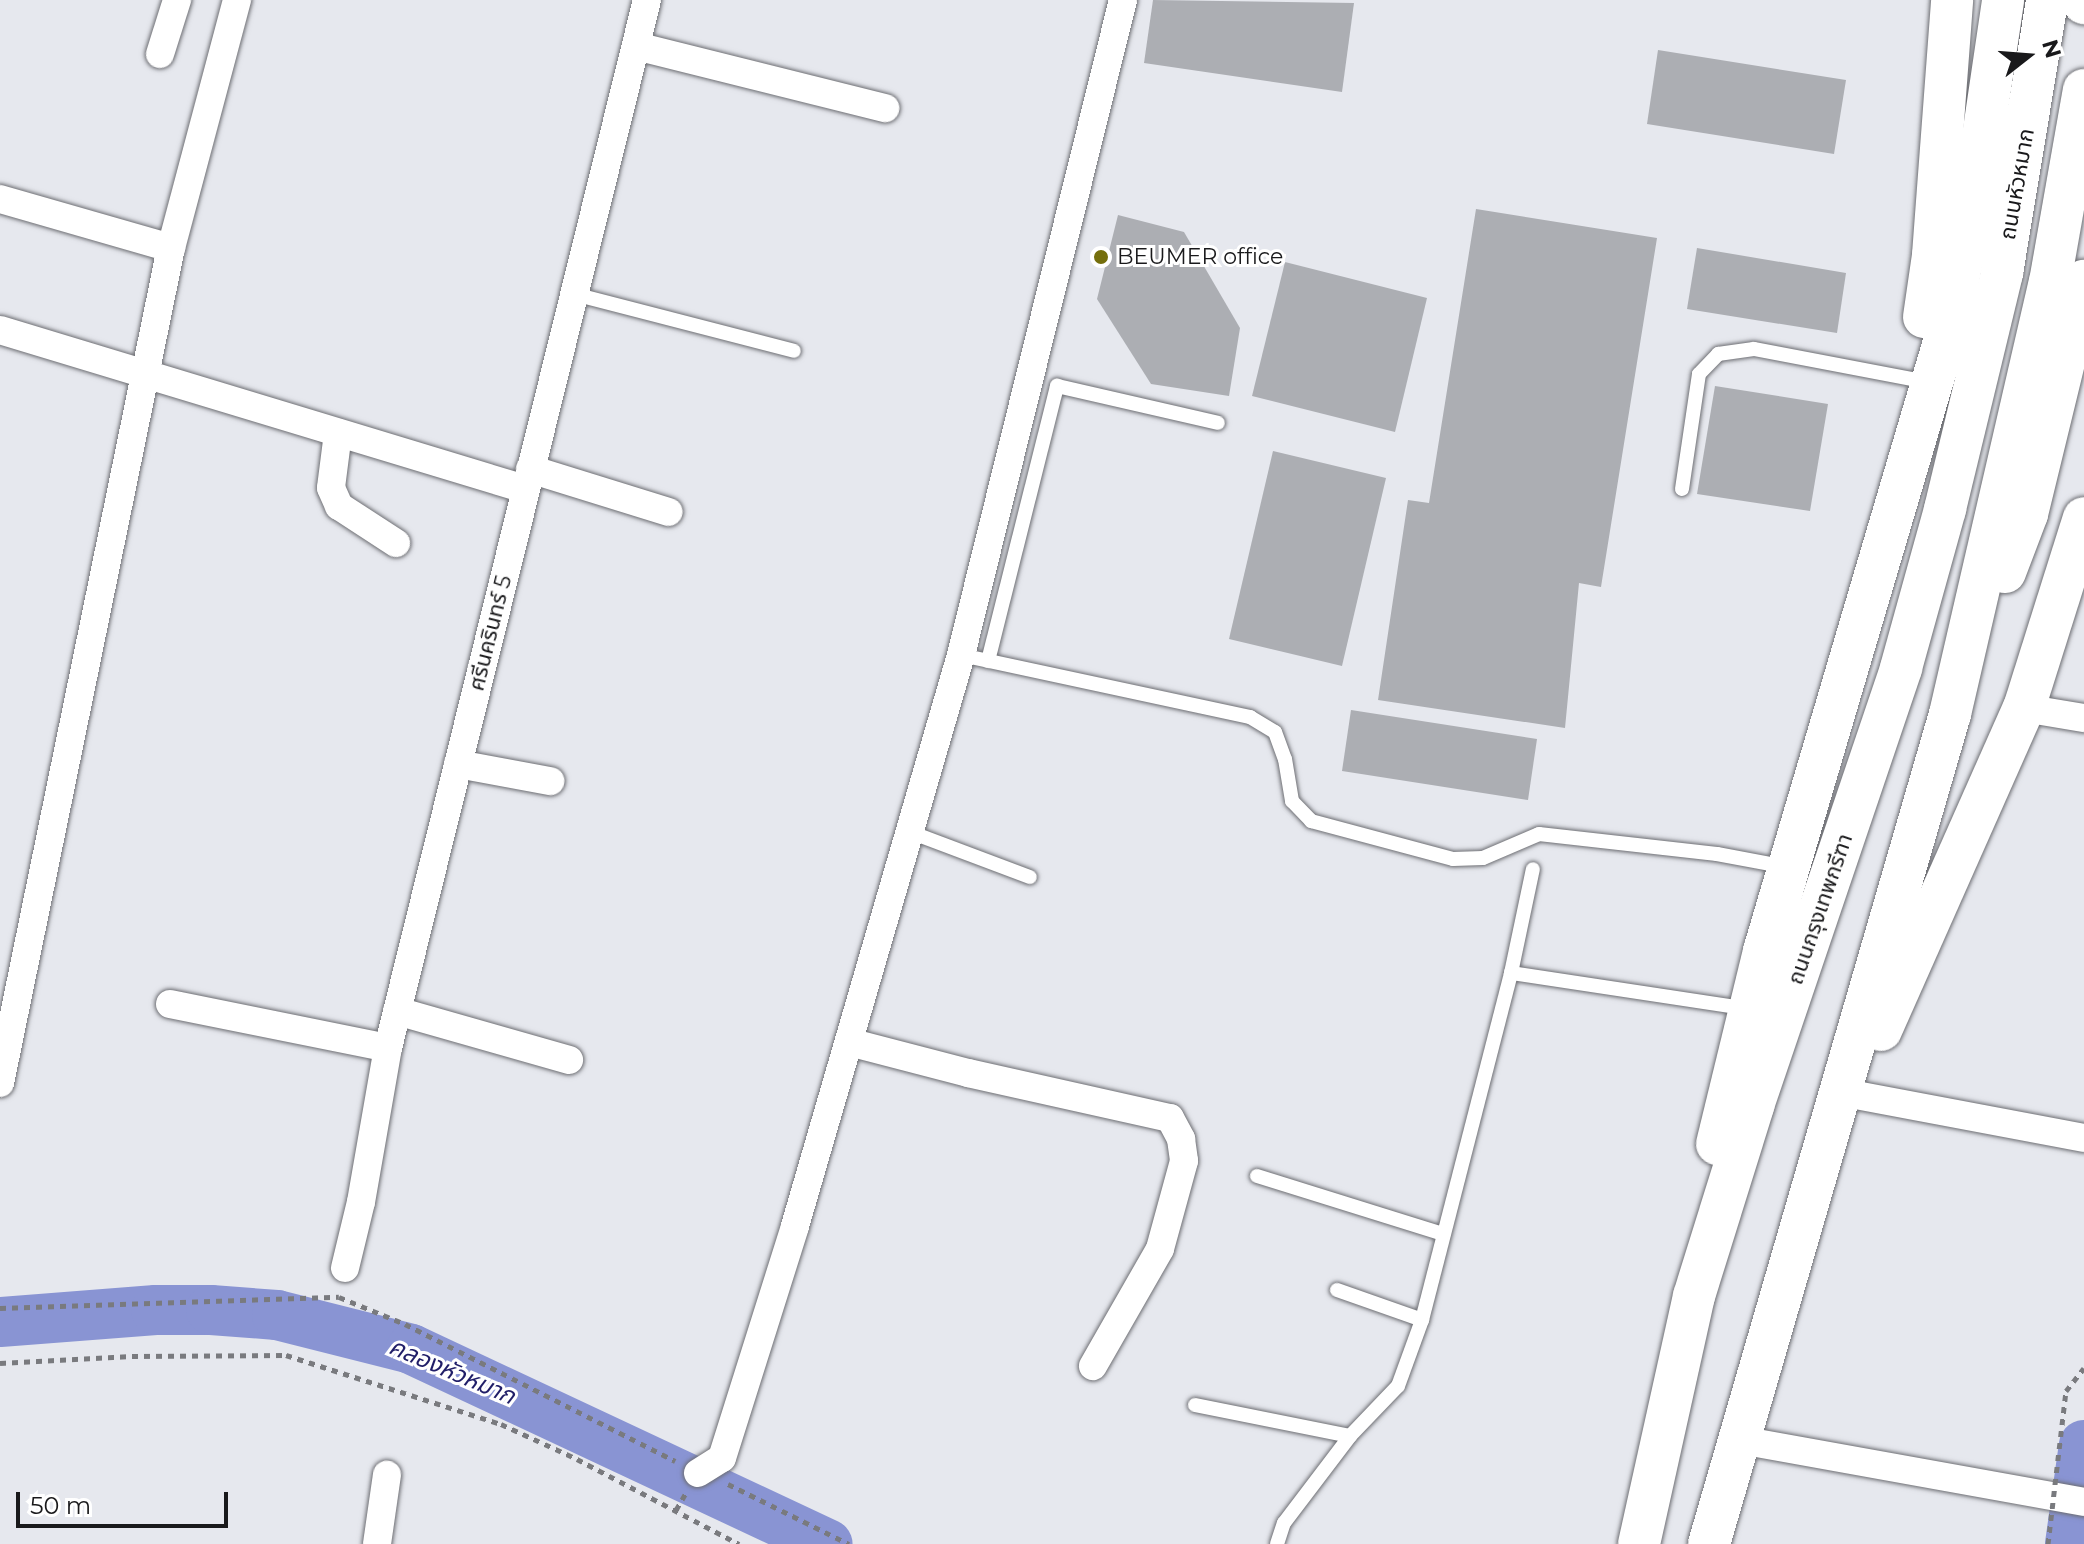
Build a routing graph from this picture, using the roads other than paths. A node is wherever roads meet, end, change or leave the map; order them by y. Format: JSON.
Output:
{"nodes":[{"id":1,"x":177,"y":0,"type":"edge"},
{"id":2,"x":237,"y":0,"type":"edge"},
{"id":3,"x":647,"y":0,"type":"edge"},
{"id":4,"x":1123,"y":0,"type":"edge"},
{"id":5,"x":1952,"y":0,"type":"edge"},
{"id":6,"x":2003,"y":0,"type":"edge"},
{"id":7,"x":2047,"y":0,"type":"edge"},
{"id":8,"x":636,"y":46,"type":"junction"},
{"id":9,"x":160,"y":54,"type":"dead end"},
{"id":10,"x":2084,"y":90,"type":"edge"},
{"id":11,"x":885,"y":108,"type":"dead end"},
{"id":12,"x":0,"y":199,"type":"edge"},
{"id":13,"x":171,"y":248,"type":"junction"},
{"id":14,"x":2002,"y":273,"type":"joint"},
{"id":15,"x":2067,"y":281,"type":"edge"},
{"id":16,"x":574,"y":294,"type":"junction"},
{"id":17,"x":0,"y":330,"type":"edge"},
{"id":18,"x":794,"y":351,"type":"dead end"},
{"id":19,"x":147,"y":375,"type":"junction"},
{"id":20,"x":1916,"y":380,"type":"junction"},
{"id":21,"x":1218,"y":423,"type":"dead end"},
{"id":22,"x":338,"y":433,"type":"junction"},
{"id":23,"x":528,"y":479,"type":"junction"},
{"id":24,"x":1682,"y":489,"type":"dead end"},
{"id":25,"x":1892,"y":507,"type":"junction"},
{"id":26,"x":669,"y":512,"type":"dead end"},
{"id":27,"x":2084,"y":518,"type":"edge"},
{"id":28,"x":2084,"y":538,"type":"edge"},
{"id":29,"x":396,"y":543,"type":"dead end"},
{"id":30,"x":2059,"y":601,"type":"junction"},
{"id":31,"x":961,"y":655,"type":"junction"},
{"id":32,"x":988,"y":661,"type":"junction"},
{"id":33,"x":2024,"y":708,"type":"junction"},
{"id":34,"x":2084,"y":718,"type":"edge"},
{"id":35,"x":458,"y":764,"type":"junction"},
{"id":36,"x":550,"y":781,"type":"dead end"},
{"id":37,"x":910,"y":832,"type":"junction"},
{"id":38,"x":1788,"y":867,"type":"junction"},
{"id":39,"x":1533,"y":869,"type":"dead end"},
{"id":40,"x":1030,"y":877,"type":"dead end"},
{"id":41,"x":1511,"y":973,"type":"junction"},
{"id":42,"x":170,"y":1004,"type":"dead end"},
{"id":43,"x":1748,"y":1009,"type":"junction"},
{"id":44,"x":397,"y":1011,"type":"junction"},
{"id":45,"x":849,"y":1042,"type":"junction"},
{"id":46,"x":388,"y":1048,"type":"junction"},
{"id":47,"x":569,"y":1060,"type":"dead end"},
{"id":48,"x":0,"y":1083,"type":"edge"},
{"id":49,"x":1851,"y":1094,"type":"junction"},
{"id":50,"x":2084,"y":1138,"type":"edge"},
{"id":51,"x":1823,"y":1155,"type":"junction"},
{"id":52,"x":1257,"y":1176,"type":"dead end"},
{"id":53,"x":1443,"y":1234,"type":"junction"},
{"id":54,"x":345,"y":1268,"type":"dead end"},
{"id":55,"x":1337,"y":1290,"type":"dead end"},
{"id":56,"x":1694,"y":1296,"type":"junction"},
{"id":57,"x":1422,"y":1320,"type":"junction"},
{"id":58,"x":1093,"y":1366,"type":"dead end"},
{"id":59,"x":1195,"y":1405,"type":"dead end"},
{"id":60,"x":1350,"y":1436,"type":"junction"},
{"id":61,"x":1740,"y":1440,"type":"junction"},
{"id":62,"x":698,"y":1473,"type":"road end"},
{"id":63,"x":387,"y":1475,"type":"dead end"},
{"id":64,"x":2073,"y":1500,"type":"edge"},
{"id":65,"x":377,"y":1544,"type":"edge"},
{"id":66,"x":1277,"y":1544,"type":"edge"},
{"id":67,"x":1639,"y":1544,"type":"edge"},
{"id":68,"x":1709,"y":1544,"type":"edge"}],
"edges":[{"from":1,"to":9,"type":"street"},
{"from":2,"to":13,"type":"street"},
{"from":3,"to":8,"type":"street","name":"ศรีนครินทร์ 5"},
{"from":4,"to":31,"type":"street"},
{"from":5,"to":20,"type":"main road"},
{"from":6,"to":25,"type":"main road"},
{"from":7,"to":14,"type":"main road","name":"ถนนหัวหมาก"},
{"from":8,"to":11,"type":"street"},
{"from":8,"to":16,"type":"street","name":"ศรีนครินทร์ 5"},
{"from":10,"to":15,"type":"main road"},
{"from":12,"to":13,"type":"street"},
{"from":13,"to":19,"type":"street"},
{"from":14,"to":56,"type":"main road","name":"ถนนกรุงเทพกรีฑา"},
{"from":15,"to":51,"type":"main road"},
{"from":16,"to":18,"type":"lane"},
{"from":16,"to":23,"type":"street","name":"ศรีนครินทร์ 5"},
{"from":17,"to":19,"type":"street"},
{"from":19,"to":22,"type":"street"},
{"from":19,"to":48,"type":"street"},
{"from":20,"to":24,"type":"lane"},
{"from":20,"to":25,"type":"main road"},
{"from":21,"to":32,"type":"lane"},
{"from":22,"to":23,"type":"street"},
{"from":22,"to":29,"type":"street"},
{"from":23,"to":26,"type":"street"},
{"from":23,"to":35,"type":"street","name":"ศรีนครินทร์ 5"},
{"from":25,"to":38,"type":"main road"},
{"from":27,"to":30,"type":"main road"},
{"from":28,"to":30,"type":"main road"},
{"from":30,"to":33,"type":"main road"},
{"from":31,"to":32,"type":"lane"},
{"from":31,"to":37,"type":"street"},
{"from":32,"to":38,"type":"lane"},
{"from":33,"to":34,"type":"street"},
{"from":33,"to":49,"type":"main road"},
{"from":35,"to":36,"type":"street"},
{"from":35,"to":44,"type":"street","name":"ศรีนครินทร์ 5"},
{"from":37,"to":40,"type":"lane"},
{"from":37,"to":45,"type":"street"},
{"from":38,"to":43,"type":"main road"},
{"from":39,"to":41,"type":"lane"},
{"from":41,"to":43,"type":"lane"},
{"from":41,"to":53,"type":"lane"},
{"from":42,"to":46,"type":"street"},
{"from":43,"to":56,"type":"main road"},
{"from":44,"to":46,"type":"street","name":"ศรีนครินทร์ 5"},
{"from":44,"to":47,"type":"street"},
{"from":45,"to":58,"type":"street"},
{"from":45,"to":62,"type":"street"},
{"from":46,"to":54,"type":"street","name":"ศรีนครินทร์ 5"},
{"from":49,"to":50,"type":"street"},
{"from":49,"to":51,"type":"main road"},
{"from":51,"to":61,"type":"main road"},
{"from":52,"to":53,"type":"lane"},
{"from":53,"to":57,"type":"lane"},
{"from":55,"to":57,"type":"lane"},
{"from":56,"to":67,"type":"main road","name":"ถนนกรุงเทพกรีฑา"},
{"from":57,"to":60,"type":"lane"},
{"from":59,"to":60,"type":"lane"},
{"from":60,"to":66,"type":"lane"},
{"from":61,"to":64,"type":"street"},
{"from":61,"to":68,"type":"main road"},
{"from":63,"to":65,"type":"street"}]}
